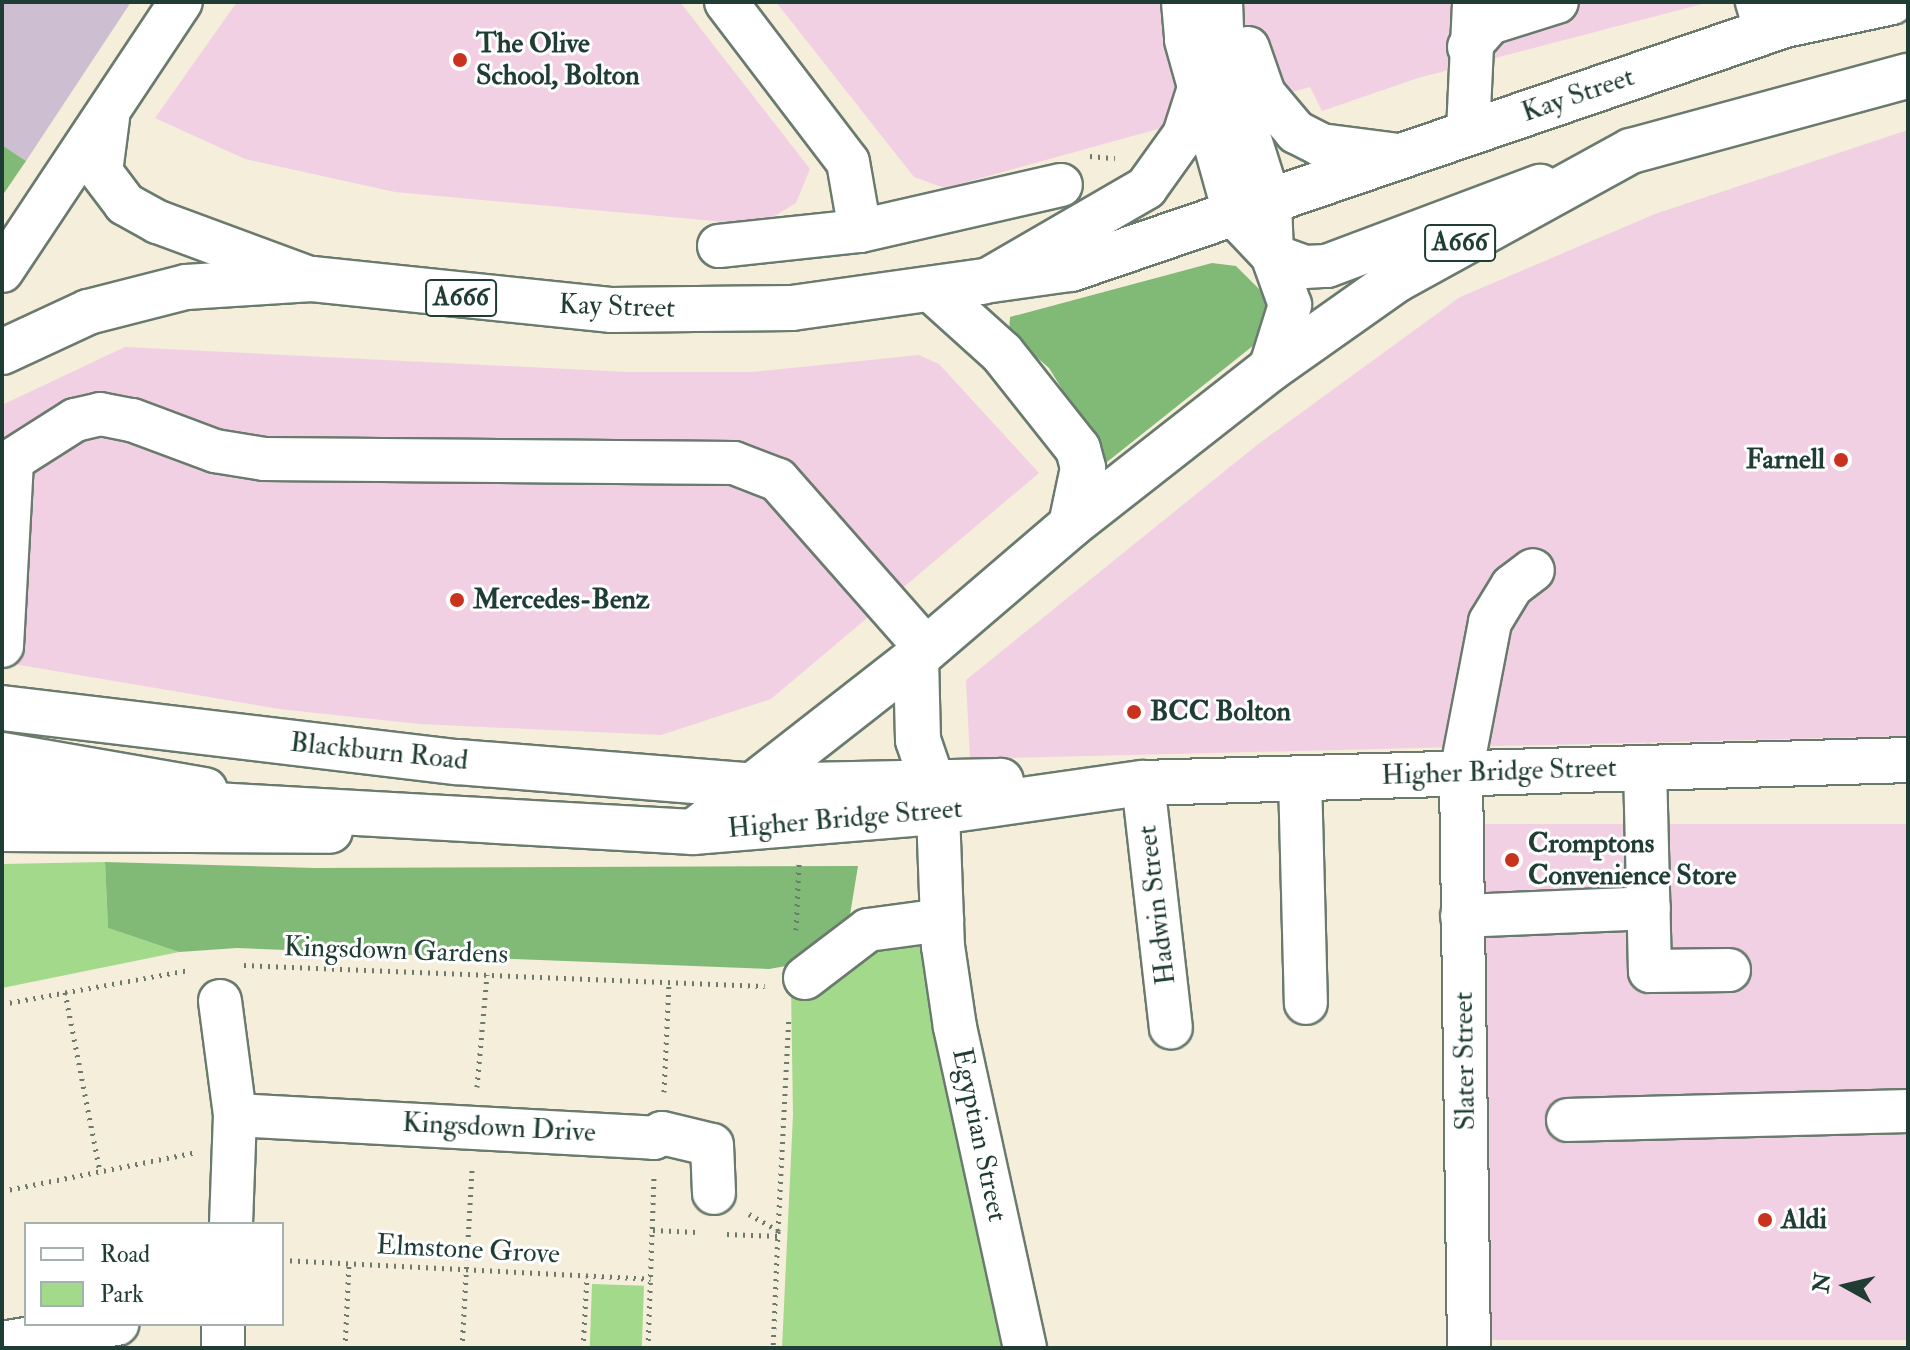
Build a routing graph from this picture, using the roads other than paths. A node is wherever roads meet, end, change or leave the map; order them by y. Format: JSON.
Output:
{"nodes":[{"id":1,"x":181,"y":2,"type":"edge"},
{"id":2,"x":726,"y":2,"type":"edge"},
{"id":3,"x":1183,"y":2,"type":"edge"},
{"id":4,"x":1221,"y":2,"type":"edge"},
{"id":5,"x":1232,"y":2,"type":"edge"},
{"id":6,"x":1474,"y":2,"type":"edge"},
{"id":7,"x":1557,"y":2,"type":"edge"},
{"id":8,"x":1892,"y":2,"type":"edge"},
{"id":9,"x":1761,"y":17,"type":"edge"},
{"id":10,"x":1469,"y":47,"type":"junction"},
{"id":11,"x":1908,"y":76,"type":"edge"},
{"id":12,"x":1199,"y":88,"type":"junction"},
{"id":13,"x":110,"y":109,"type":"junction"},
{"id":14,"x":1468,"y":131,"type":"junction"},
{"id":15,"x":1631,"y":151,"type":"junction"},
{"id":16,"x":1398,"y":155,"type":"junction"},
{"id":17,"x":1061,"y":185,"type":"dead end"},
{"id":18,"x":1252,"y":209,"type":"junction"},
{"id":19,"x":860,"y":231,"type":"junction"},
{"id":20,"x":719,"y":246,"type":"dead end"},
{"id":21,"x":1272,"y":255,"type":"junction"},
{"id":22,"x":2,"y":271,"type":"edge"},
{"id":23,"x":312,"y":279,"type":"junction"},
{"id":24,"x":981,"y":283,"type":"junction"},
{"id":25,"x":932,"y":290,"type":"junction"},
{"id":26,"x":2,"y":352,"type":"edge"},
{"id":27,"x":1270,"y":369,"type":"junction"},
{"id":28,"x":1071,"y":525,"type":"junction"},
{"id":29,"x":1533,"y":570,"type":"dead end"},
{"id":30,"x":2,"y":646,"type":"edge"},
{"id":31,"x":922,"y":654,"type":"junction"},
{"id":32,"x":2,"y":708,"type":"edge"},
{"id":33,"x":2,"y":755,"type":"edge"},
{"id":34,"x":1908,"y":760,"type":"edge"},
{"id":35,"x":1645,"y":767,"type":"junction"},
{"id":36,"x":1461,"y":773,"type":"junction"},
{"id":37,"x":1300,"y":778,"type":"junction"},
{"id":38,"x":1143,"y":783,"type":"junction"},
{"id":39,"x":756,"y":786,"type":"junction"},
{"id":40,"x":2,"y":793,"type":"edge"},
{"id":41,"x":935,"y":796,"type":"junction"},
{"id":42,"x":289,"y":807,"type":"junction"},
{"id":43,"x":2,"y":829,"type":"edge"},
{"id":44,"x":628,"y":832,"type":"junction"},
{"id":45,"x":693,"y":832,"type":"junction"},
{"id":46,"x":1649,"y":908,"type":"junction"},
{"id":47,"x":1462,"y":916,"type":"junction"},
{"id":48,"x":942,"y":920,"type":"junction"},
{"id":49,"x":1729,"y":970,"type":"dead end"},
{"id":50,"x":219,"y":979,"type":"road end"},
{"id":51,"x":798,"y":982,"type":"road end"},
{"id":52,"x":1306,"y":1003,"type":"dead end"},
{"id":53,"x":1171,"y":1027,"type":"dead end"},
{"id":54,"x":1908,"y":1111,"type":"edge"},
{"id":55,"x":1568,"y":1120,"type":"dead end"},
{"id":56,"x":234,"y":1130,"type":"junction"},
{"id":57,"x":714,"y":1193,"type":"road end"},
{"id":58,"x":231,"y":1222,"type":"edge"},
{"id":59,"x":105,"y":1326,"type":"edge"},
{"id":60,"x":223,"y":1326,"type":"edge"},
{"id":61,"x":2,"y":1343,"type":"edge"},
{"id":62,"x":223,"y":1348,"type":"edge"},
{"id":63,"x":1025,"y":1348,"type":"edge"},
{"id":64,"x":1469,"y":1348,"type":"edge"}],
"edges":[{"from":1,"to":13,"type":"street"},
{"from":2,"to":19,"type":"street"},
{"from":3,"to":12,"type":"street"},
{"from":4,"to":18,"type":"street"},
{"from":5,"to":16,"type":"street"},
{"from":6,"to":10,"type":"street"},
{"from":7,"to":10,"type":"street"},
{"from":8,"to":9,"type":"main road","name":"Kay Street","number":"A666"},
{"from":9,"to":14,"type":"main road","name":"Kay Street","number":"A666"},
{"from":10,"to":14,"type":"street"},
{"from":11,"to":15,"type":"main road","number":"A666"},
{"from":12,"to":18,"type":"street"},
{"from":12,"to":24,"type":"street"},
{"from":13,"to":22,"type":"street"},
{"from":13,"to":23,"type":"street"},
{"from":14,"to":16,"type":"main road","name":"Kay Street","number":"A666"},
{"from":15,"to":21,"type":"street","number":"A666"},
{"from":15,"to":27,"type":"main road","number":"A666"},
{"from":16,"to":18,"type":"main road","name":"Kay Street","number":"A666"},
{"from":17,"to":19,"type":"street"},
{"from":18,"to":21,"type":"street","number":"A666"},
{"from":18,"to":24,"type":"main road","name":"Kay Street","number":"A666"},
{"from":19,"to":20,"type":"street"},
{"from":21,"to":27,"type":"street"},
{"from":23,"to":25,"type":"main road","name":"Kay Street","number":"A666"},
{"from":23,"to":26,"type":"main road","name":"Kay Street","number":"A666"},
{"from":24,"to":25,"type":"main road","name":"Kay Street","number":"A666"},
{"from":25,"to":28,"type":"main road"},
{"from":27,"to":28,"type":"main road","number":"A666"},
{"from":28,"to":31,"type":"main road","number":"A666"},
{"from":29,"to":36,"type":"street","name":"Slater Street"},
{"from":30,"to":31,"type":"street"},
{"from":31,"to":39,"type":"main road","number":"A666"},
{"from":31,"to":41,"type":"main road"},
{"from":32,"to":39,"type":"main road","name":"Blackburn Road"},
{"from":33,"to":42,"type":"main road"},
{"from":34,"to":35,"type":"main road","name":"Higher Bridge Street"},
{"from":35,"to":36,"type":"main road","name":"Higher Bridge Street"},
{"from":35,"to":46,"type":"street"},
{"from":36,"to":37,"type":"main road","name":"Higher Bridge Street"},
{"from":36,"to":47,"type":"street","name":"Slater Street"},
{"from":37,"to":38,"type":"main road","name":"Higher Bridge Street"},
{"from":37,"to":52,"type":"street"},
{"from":38,"to":41,"type":"main road","name":"Higher Bridge Street"},
{"from":38,"to":53,"type":"street","name":"Hadwin Street"},
{"from":39,"to":41,"type":"main road","name":"Higher Bridge Street"},
{"from":39,"to":45,"type":"main road","number":"A666"},
{"from":40,"to":42,"type":"main road"},
{"from":41,"to":45,"type":"main road","name":"Higher Bridge Street"},
{"from":41,"to":48,"type":"street","name":"Egyptian Street"},
{"from":42,"to":44,"type":"main road"},
{"from":43,"to":44,"type":"main road"},
{"from":44,"to":45,"type":"main road"},
{"from":46,"to":47,"type":"street"},
{"from":46,"to":49,"type":"street"},
{"from":47,"to":64,"type":"street","name":"Slater Street"},
{"from":48,"to":51,"type":"street"},
{"from":48,"to":63,"type":"street","name":"Egyptian Street"},
{"from":50,"to":56,"type":"street"},
{"from":54,"to":55,"type":"street"},
{"from":56,"to":57,"type":"street","name":"Kingsdown Drive"},
{"from":56,"to":58,"type":"street"},
{"from":59,"to":61,"type":"street"},
{"from":60,"to":62,"type":"street"}]}
